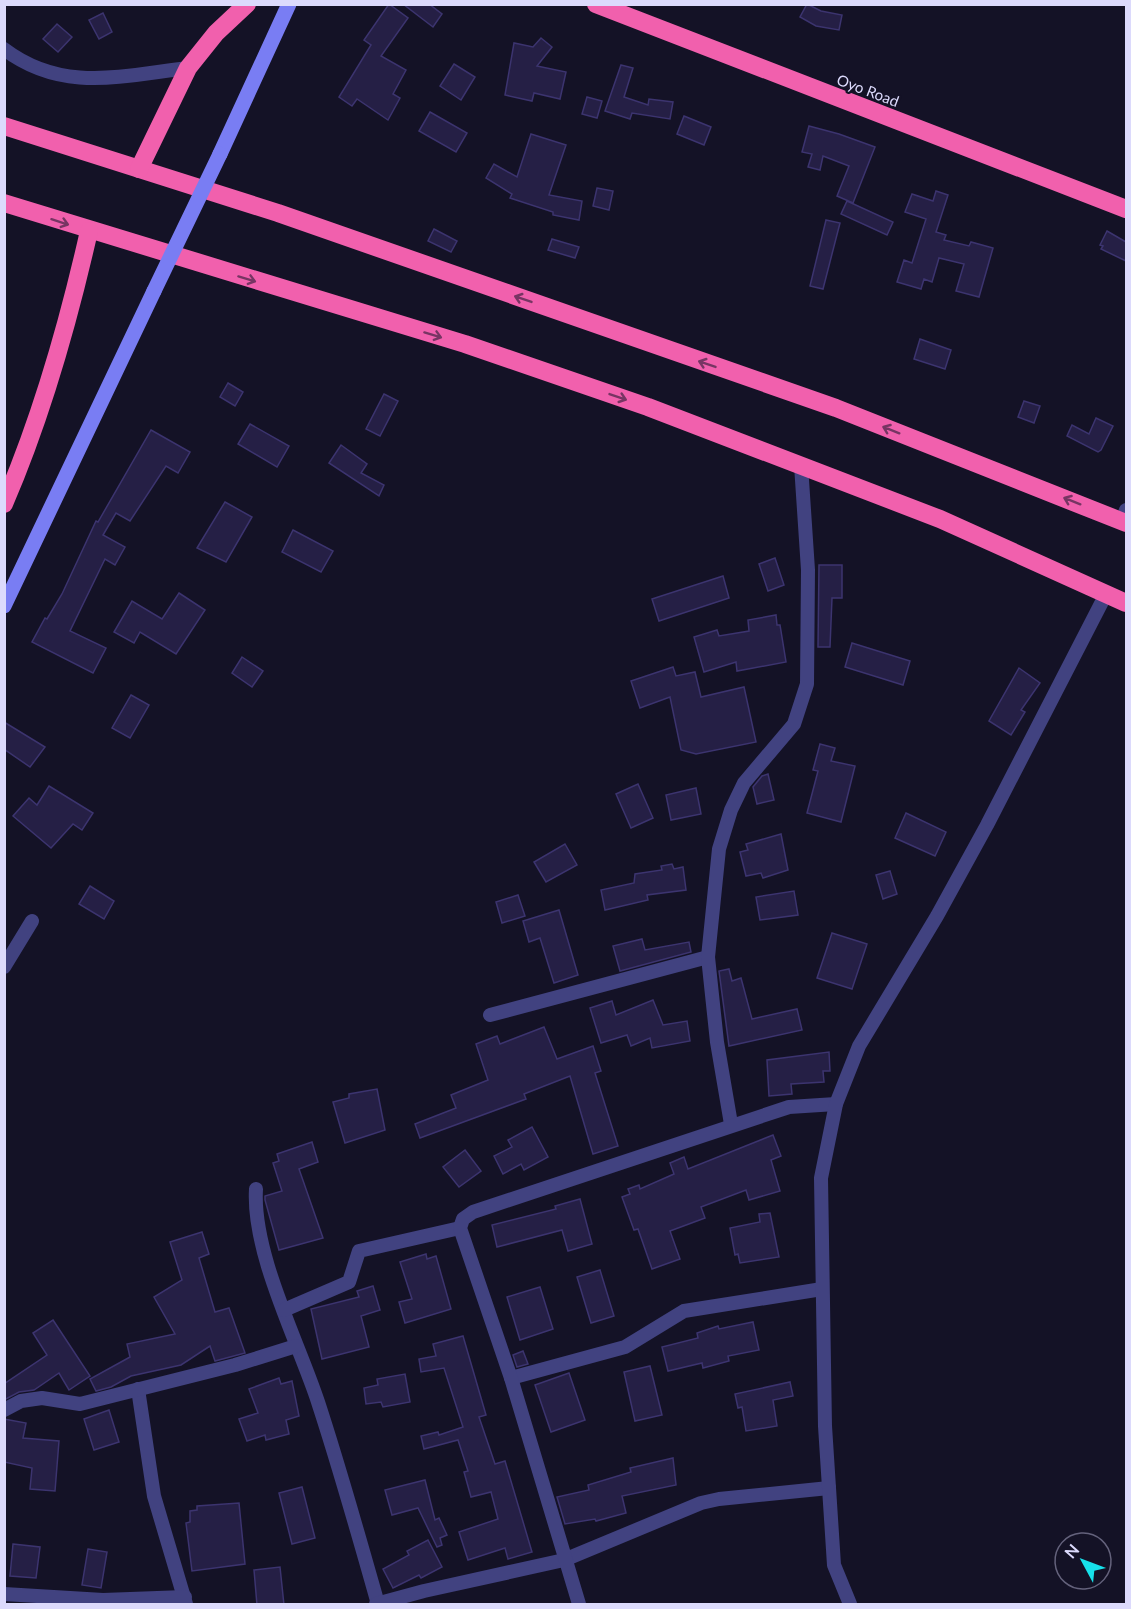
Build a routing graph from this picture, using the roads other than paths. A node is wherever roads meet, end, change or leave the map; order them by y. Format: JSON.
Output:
{"nodes":[{"id":1,"x":247,"y":4,"type":"edge"},
{"id":2,"x":289,"y":4,"type":"edge"},
{"id":3,"x":596,"y":4,"type":"edge"},
{"id":4,"x":4,"y":49,"type":"edge"},
{"id":5,"x":188,"y":68,"type":"junction"},
{"id":6,"x":4,"y":126,"type":"edge"},
{"id":7,"x":139,"y":169,"type":"junction"},
{"id":8,"x":4,"y":203,"type":"edge"},
{"id":9,"x":1126,"y":209,"type":"edge"},
{"id":10,"x":89,"y":231,"type":"junction"},
{"id":11,"x":801,"y":465,"type":"junction"},
{"id":12,"x":4,"y":504,"type":"edge"},
{"id":13,"x":1125,"y":518,"type":"edge"},
{"id":14,"x":1106,"y":594,"type":"junction"},
{"id":15,"x":1126,"y":603,"type":"edge"},
{"id":16,"x":4,"y":606,"type":"edge"},
{"id":17,"x":32,"y":921,"type":"dead end"},
{"id":18,"x":708,"y":957,"type":"junction"},
{"id":19,"x":4,"y":967,"type":"edge"},
{"id":20,"x":490,"y":1015,"type":"dead end"},
{"id":21,"x":836,"y":1104,"type":"junction"},
{"id":22,"x":731,"y":1124,"type":"junction"},
{"id":23,"x":256,"y":1189,"type":"dead end"},
{"id":24,"x":460,"y":1228,"type":"junction"},
{"id":25,"x":822,"y":1289,"type":"junction"},
{"id":26,"x":284,"y":1310,"type":"junction"},
{"id":27,"x":296,"y":1346,"type":"junction"},
{"id":28,"x":511,"y":1378,"type":"junction"},
{"id":29,"x":138,"y":1389,"type":"junction"},
{"id":30,"x":4,"y":1410,"type":"edge"},
{"id":31,"x":829,"y":1488,"type":"junction"},
{"id":32,"x":564,"y":1560,"type":"junction"},
{"id":33,"x":4,"y":1594,"type":"edge"},
{"id":34,"x":186,"y":1601,"type":"edge"},
{"id":35,"x":377,"y":1604,"type":"edge"},
{"id":36,"x":579,"y":1605,"type":"edge"},
{"id":37,"x":850,"y":1605,"type":"edge"}],
"edges":[{"from":1,"to":5,"type":"highway"},
{"from":2,"to":16,"type":"main road","bridge":true},
{"from":3,"to":9,"type":"highway","name":"Oyo Road"},
{"from":4,"to":5,"type":"street"},
{"from":5,"to":7,"type":"highway"},
{"from":6,"to":7,"type":"highway"},
{"from":13,"to":7,"type":"highway","one_way":true},
{"from":8,"to":10,"type":"highway","one_way":true},
{"from":10,"to":11,"type":"highway","one_way":true},
{"from":10,"to":12,"type":"highway"},
{"from":11,"to":14,"type":"highway"},
{"from":11,"to":18,"type":"street"},
{"from":14,"to":15,"type":"highway"},
{"from":14,"to":21,"type":"street"},
{"from":17,"to":19,"type":"street"},
{"from":18,"to":20,"type":"street"},
{"from":18,"to":22,"type":"street"},
{"from":21,"to":22,"type":"street"},
{"from":21,"to":25,"type":"street"},
{"from":22,"to":24,"type":"street"},
{"from":23,"to":26,"type":"street"},
{"from":24,"to":26,"type":"street"},
{"from":24,"to":28,"type":"street"},
{"from":25,"to":28,"type":"street"},
{"from":25,"to":31,"type":"street"},
{"from":26,"to":27,"type":"street"},
{"from":27,"to":29,"type":"street"},
{"from":27,"to":35,"type":"street"},
{"from":28,"to":32,"type":"street"},
{"from":29,"to":30,"type":"street"},
{"from":29,"to":34,"type":"street"},
{"from":31,"to":32,"type":"street"},
{"from":31,"to":37,"type":"street"},
{"from":32,"to":35,"type":"street"},
{"from":32,"to":36,"type":"street"},
{"from":33,"to":34,"type":"street"}]}
